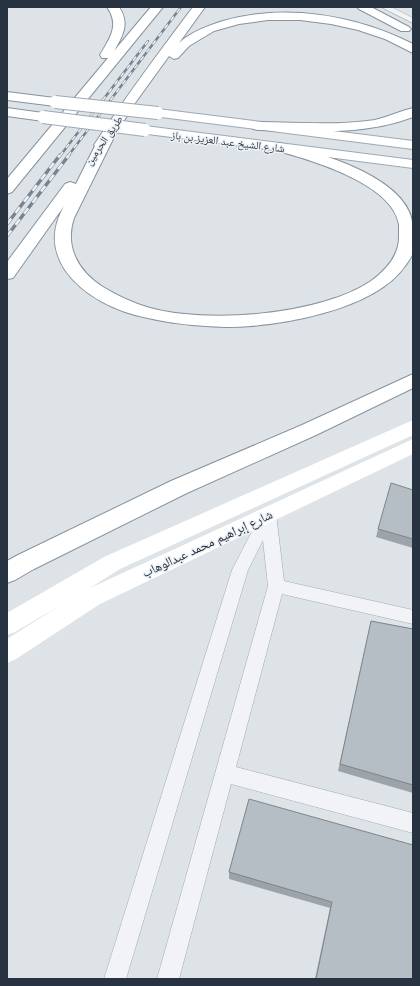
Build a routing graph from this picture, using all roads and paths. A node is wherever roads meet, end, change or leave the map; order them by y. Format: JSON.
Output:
{"nodes":[{"id":1,"x":113,"y":7,"type":"edge"},
{"id":2,"x":158,"y":7,"type":"edge"},
{"id":3,"x":199,"y":7,"type":"edge"},
{"id":4,"x":363,"y":7,"type":"edge"},
{"id":5,"x":385,"y":7,"type":"edge"},
{"id":6,"x":413,"y":20,"type":"edge"},
{"id":7,"x":413,"y":33,"type":"edge"},
{"id":8,"x":413,"y":49,"type":"edge"},
{"id":9,"x":85,"y":94,"type":"junction"},
{"id":10,"x":7,"y":96,"type":"edge"},
{"id":11,"x":130,"y":102,"type":"junction"},
{"id":12,"x":7,"y":112,"type":"edge"},
{"id":13,"x":413,"y":112,"type":"edge"},
{"id":14,"x":258,"y":126,"type":"junction"},
{"id":15,"x":55,"y":129,"type":"junction"},
{"id":16,"x":108,"y":134,"type":"junction"},
{"id":17,"x":413,"y":145,"type":"edge"},
{"id":18,"x":279,"y":147,"type":"junction"},
{"id":19,"x":413,"y":164,"type":"edge"},
{"id":20,"x":7,"y":174,"type":"edge"},
{"id":21,"x":7,"y":188,"type":"edge"},
{"id":22,"x":7,"y":274,"type":"edge"},
{"id":23,"x":413,"y":380,"type":"edge"},
{"id":24,"x":413,"y":427,"type":"edge"},
{"id":25,"x":413,"y":446,"type":"edge"},
{"id":26,"x":268,"y":514,"type":"junction"},
{"id":27,"x":7,"y":573,"type":"edge"},
{"id":28,"x":276,"y":586,"type":"junction"},
{"id":29,"x":413,"y":617,"type":"edge"},
{"id":30,"x":7,"y":625,"type":"edge"},
{"id":31,"x":7,"y":652,"type":"edge"},
{"id":32,"x":225,"y":773,"type":"junction"},
{"id":33,"x":413,"y":823,"type":"edge"},
{"id":34,"x":115,"y":979,"type":"edge"},
{"id":35,"x":168,"y":979,"type":"edge"}],
"edges":[{"from":1,"to":9,"type":"main road"},
{"from":2,"to":9,"type":"main road"},
{"from":3,"to":11,"type":"main road","name":"طريق الحرمين"},
{"from":4,"to":7,"type":"main road"},
{"from":5,"to":6,"type":"street"},
{"from":8,"to":11,"type":"main road"},
{"from":9,"to":15,"type":"main road"},
{"from":10,"to":14,"type":"main road","name":"شارع الشيخ عبد العزيز بن باز","bridge":true},
{"from":11,"to":16,"type":"main road","name":"طريق الحرمين"},
{"from":12,"to":18,"type":"main road","name":"شارع الشيخ عبد العزيز بن باز","bridge":true},
{"from":13,"to":14,"type":"main road"},
{"from":14,"to":17,"type":"main road","name":"شارع الشيخ عبد العزيز بن باز"},
{"from":15,"to":20,"type":"main road"},
{"from":15,"to":21,"type":"main road"},
{"from":16,"to":18,"type":"main road"},
{"from":16,"to":22,"type":"main road","name":"طريق الحرمين"},
{"from":18,"to":19,"type":"main road","name":"شارع الشيخ عبد العزيز بن باز"},
{"from":23,"to":27,"type":"main road"},
{"from":24,"to":30,"type":"street"},
{"from":25,"to":26,"type":"street","name":"شارع إبراهيم محمد عبدالوهاب"},
{"from":26,"to":28,"type":"street"},
{"from":26,"to":31,"type":"street","name":"شارع إبراهيم محمد عبدالوهاب"},
{"from":26,"to":34,"type":"street"},
{"from":28,"to":29,"type":"street"},
{"from":28,"to":32,"type":"street"},
{"from":32,"to":33,"type":"street"},
{"from":32,"to":35,"type":"street"}]}
